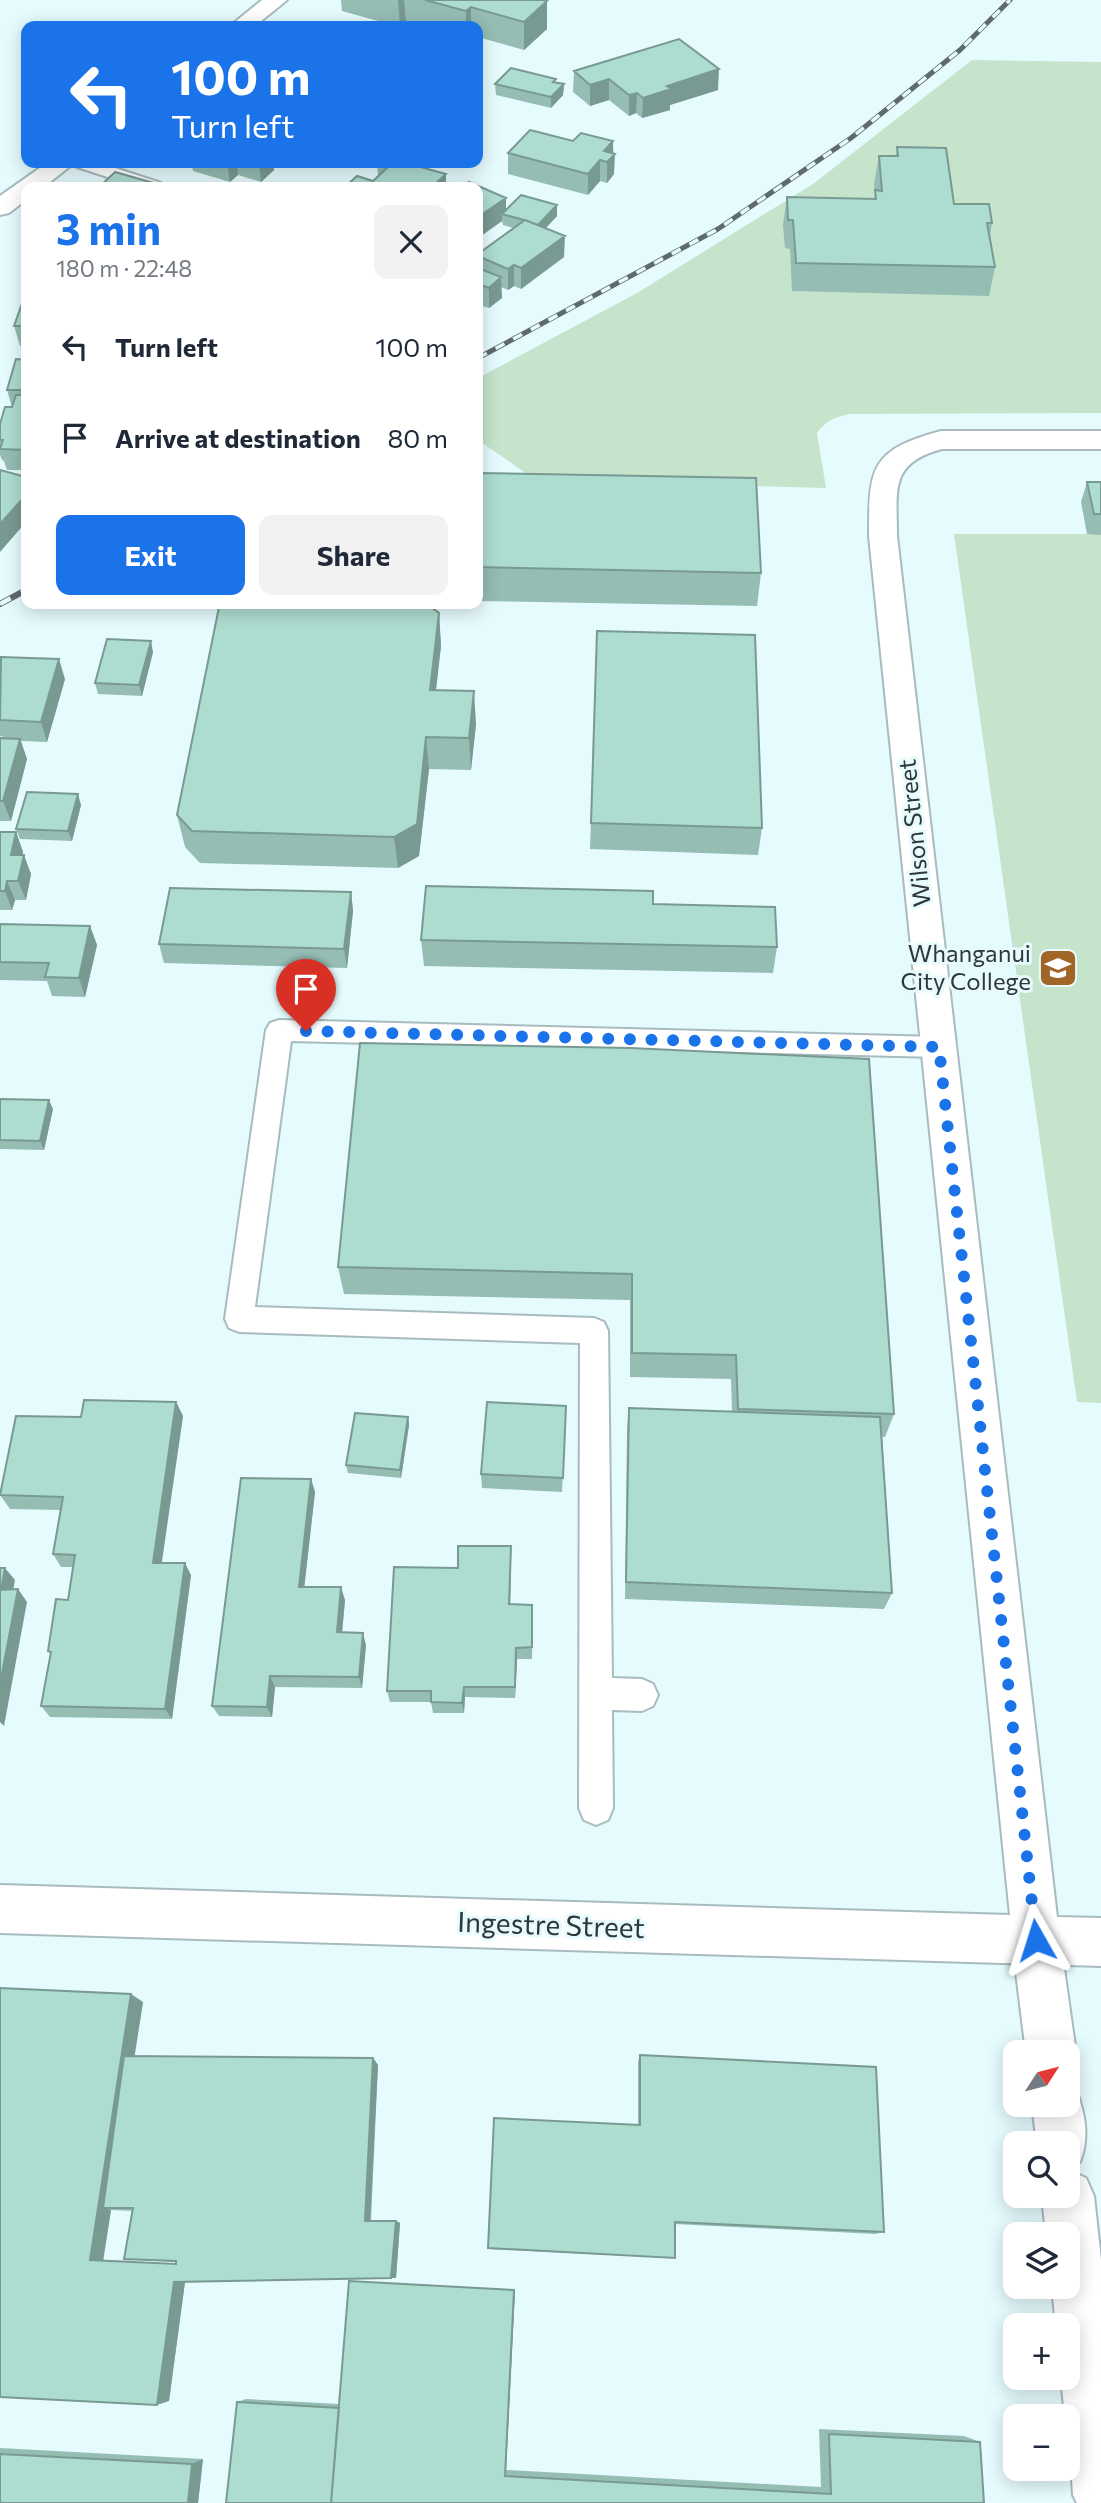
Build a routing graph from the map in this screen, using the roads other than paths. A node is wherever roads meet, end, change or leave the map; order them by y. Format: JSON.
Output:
{"nodes":[{"id":1,"x":276,"y":0,"type":"edge"},
{"id":2,"x":248,"y":21,"type":"edge"},
{"id":3,"x":55,"y":168,"type":"edge"},
{"id":4,"x":98,"y":168,"type":"edge"},
{"id":5,"x":36,"y":182,"type":"edge"},
{"id":6,"x":140,"y":182,"type":"edge"},
{"id":7,"x":21,"y":193,"type":"edge"},
{"id":8,"x":0,"y":208,"type":"edge"},
{"id":9,"x":1101,"y":440,"type":"edge"},
{"id":10,"x":939,"y":1047,"type":"junction"},
{"id":11,"x":594,"y":1693,"type":"junction"},
{"id":12,"x":642,"y":1695,"type":"dead end"},
{"id":13,"x":596,"y":1808,"type":"dead end"},
{"id":14,"x":0,"y":1909,"type":"edge"},
{"id":15,"x":1036,"y":1940,"type":"junction"},
{"id":16,"x":1101,"y":1942,"type":"edge"},
{"id":17,"x":1049,"y":2040,"type":"edge"},
{"id":18,"x":1069,"y":2208,"type":"edge"},
{"id":19,"x":1101,"y":2494,"type":"edge"}],
"edges":[{"from":1,"to":2,"type":"street"},
{"from":3,"to":5,"type":"street"},
{"from":4,"to":6,"type":"lane"},
{"from":7,"to":8,"type":"street"},
{"from":9,"to":10,"type":"street","name":"Wilson Street"},
{"from":10,"to":11,"type":"lane"},
{"from":10,"to":15,"type":"street","name":"Wilson Street"},
{"from":11,"to":12,"type":"lane"},
{"from":11,"to":13,"type":"lane"},
{"from":14,"to":15,"type":"street","name":"Ingestre Street"},
{"from":15,"to":16,"type":"street","name":"Ingestre Street"},
{"from":15,"to":17,"type":"street","name":"Wilson Street"},
{"from":18,"to":19,"type":"street"}]}
